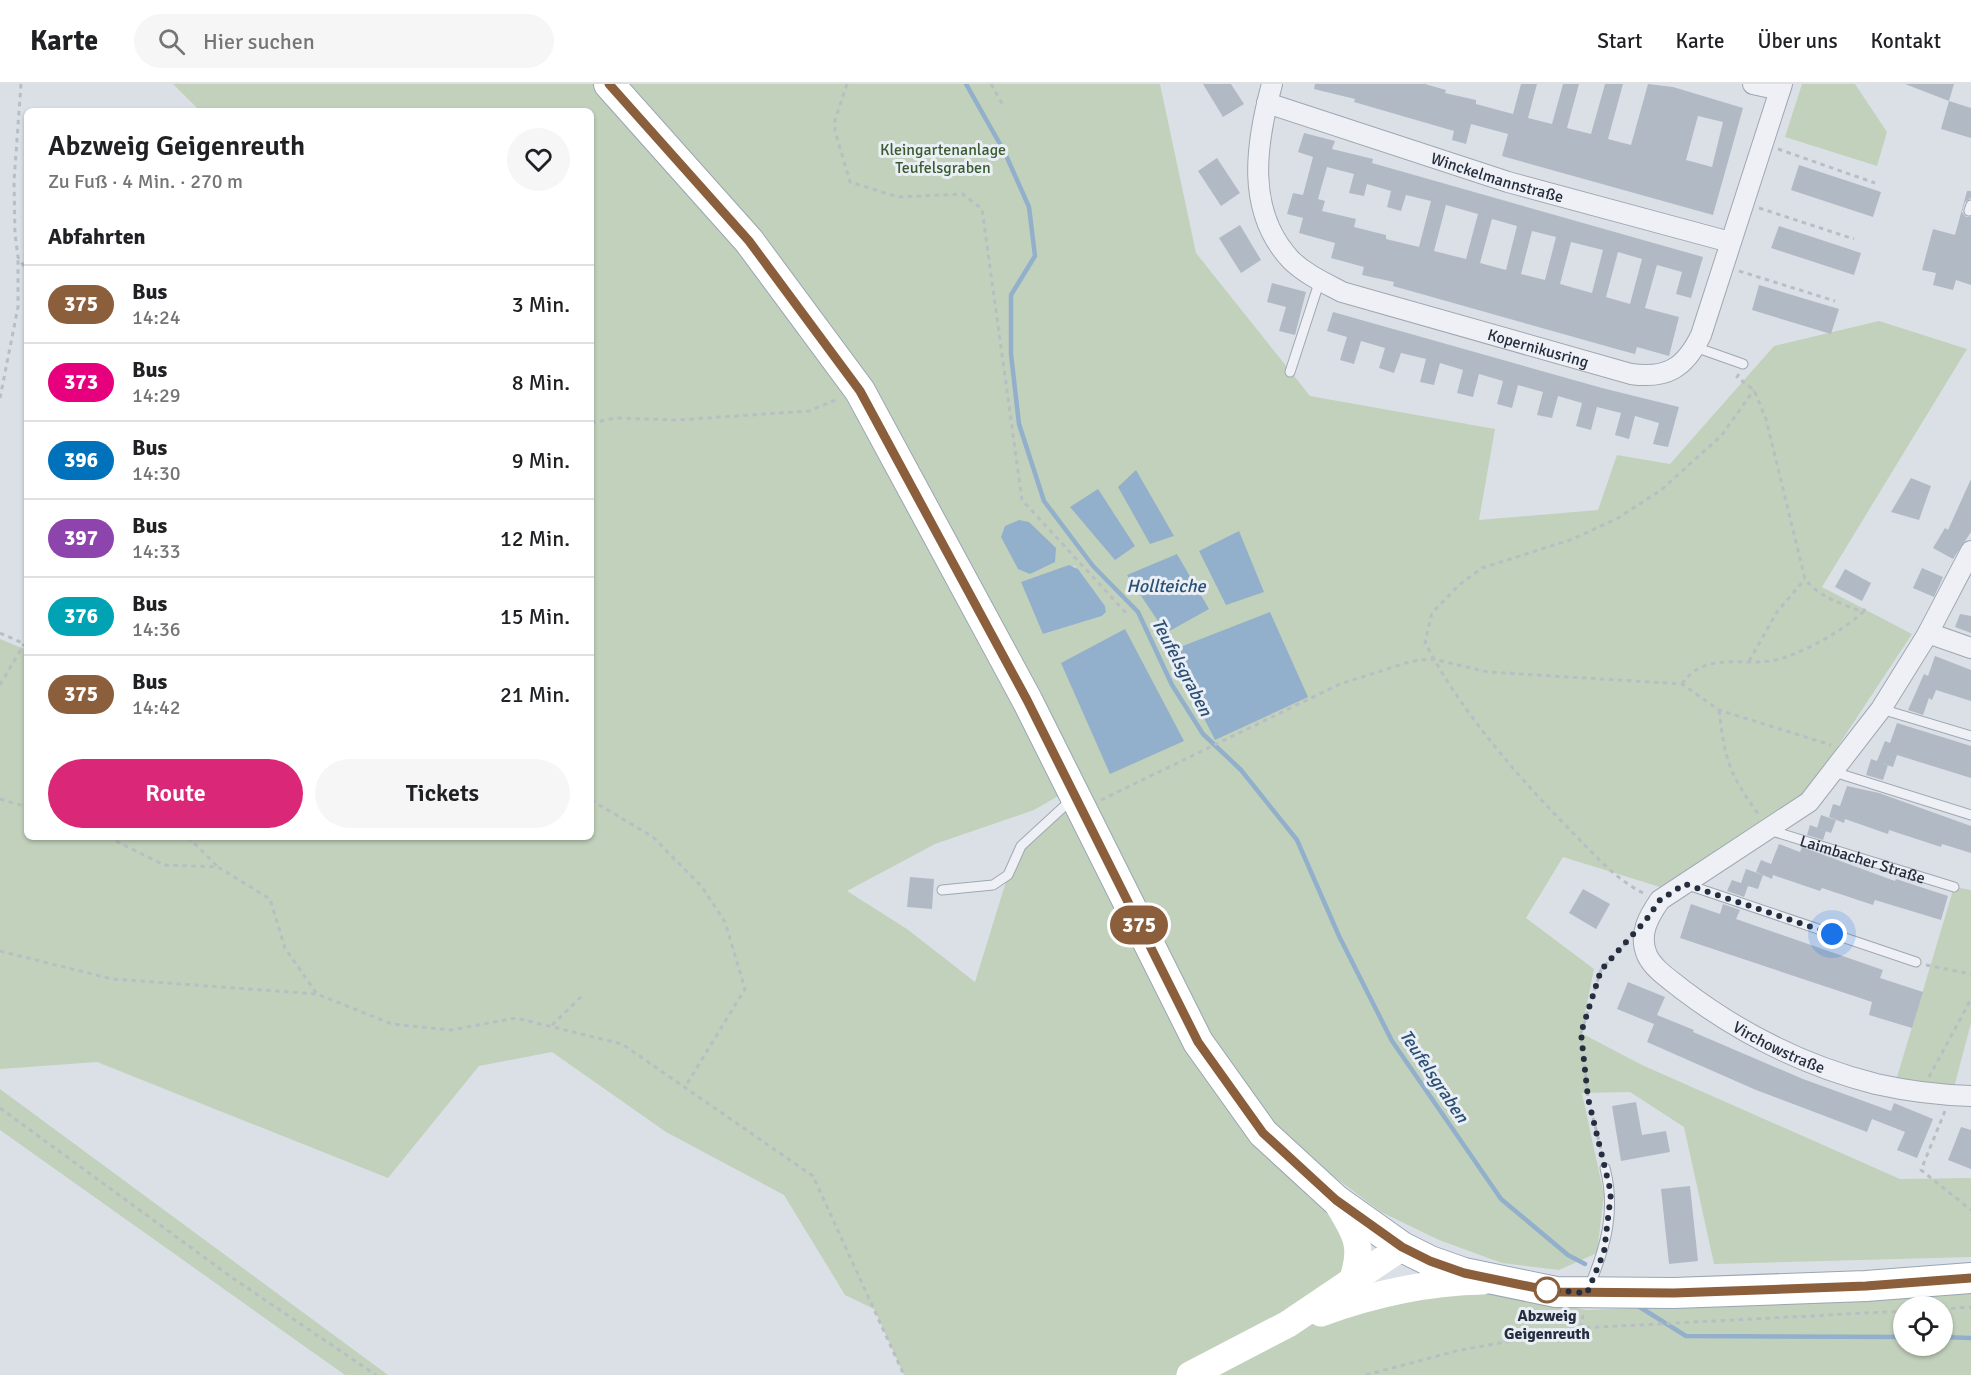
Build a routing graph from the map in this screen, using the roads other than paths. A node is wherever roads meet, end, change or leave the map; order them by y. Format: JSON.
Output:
{"nodes":[{"id":1,"x":609,"y":84,"type":"edge"},
{"id":2,"x":1753,"y":84,"type":"edge"},
{"id":3,"x":1781,"y":87,"type":"edge"},
{"id":4,"x":1270,"y":93,"type":"edge"},
{"id":5,"x":1730,"y":242,"type":"junction"},
{"id":6,"x":1320,"y":280,"type":"junction"},
{"id":7,"x":1695,"y":347,"type":"junction"},
{"id":8,"x":1743,"y":364,"type":"road end"},
{"id":9,"x":1290,"y":372,"type":"dead end"},
{"id":10,"x":1971,"y":551,"type":"edge"},
{"id":11,"x":1928,"y":633,"type":"junction"},
{"id":12,"x":1971,"y":648,"type":"edge"},
{"id":13,"x":1881,"y":709,"type":"junction"},
{"id":14,"x":1971,"y":736,"type":"edge"},
{"id":15,"x":1834,"y":772,"type":"junction"},
{"id":16,"x":1078,"y":803,"type":"junction"},
{"id":17,"x":1971,"y":815,"type":"edge"},
{"id":18,"x":1769,"y":830,"type":"junction"},
{"id":19,"x":1685,"y":884,"type":"junction"},
{"id":20,"x":1954,"y":887,"type":"dead end"},
{"id":21,"x":942,"y":890,"type":"dead end"},
{"id":22,"x":1646,"y":920,"type":"joint"},
{"id":23,"x":1916,"y":962,"type":"dead end"},
{"id":24,"x":1961,"y":1095,"type":"edge"},
{"id":25,"x":1605,"y":1167,"type":"road end"},
{"id":26,"x":1336,"y":1200,"type":"junction"},
{"id":27,"x":1405,"y":1249,"type":"junction"},
{"id":28,"x":1971,"y":1278,"type":"edge"},
{"id":29,"x":1496,"y":1280,"type":"junction"},
{"id":30,"x":1352,"y":1281,"type":"junction"},
{"id":31,"x":1587,"y":1293,"type":"junction"},
{"id":32,"x":1376,"y":1296,"type":"junction"},
{"id":33,"x":1288,"y":1324,"type":"junction"},
{"id":34,"x":1190,"y":1375,"type":"edge"}],
"edges":[{"from":1,"to":16,"type":"main road"},
{"from":2,"to":3,"type":"street"},
{"from":3,"to":5,"type":"street","name":"Kopernikusring"},
{"from":4,"to":5,"type":"street","name":"Winckelmannstraße"},
{"from":4,"to":6,"type":"street","name":"Kopernikusring"},
{"from":5,"to":7,"type":"street","name":"Kopernikusring"},
{"from":6,"to":7,"type":"street","name":"Kopernikusring"},
{"from":6,"to":9,"type":"lane"},
{"from":7,"to":8,"type":"lane"},
{"from":10,"to":11,"type":"street","name":"Laimbacher Straße"},
{"from":11,"to":12,"type":"street"},
{"from":11,"to":13,"type":"street","name":"Laimbacher Straße"},
{"from":13,"to":14,"type":"lane"},
{"from":13,"to":15,"type":"street","name":"Laimbacher Straße"},
{"from":15,"to":17,"type":"lane"},
{"from":15,"to":18,"type":"street","name":"Laimbacher Straße"},
{"from":16,"to":21,"type":"lane"},
{"from":16,"to":26,"type":"main road"},
{"from":18,"to":19,"type":"street","name":"Laimbacher Straße"},
{"from":18,"to":20,"type":"lane","name":"Laimbacher Straße"},
{"from":19,"to":22,"type":"street","name":"Laimbacher Straße"},
{"from":19,"to":23,"type":"lane"},
{"from":22,"to":24,"type":"street","name":"Virchowstraße"},
{"from":25,"to":31,"type":"lane"},
{"from":26,"to":27,"type":"main road"},
{"from":26,"to":30,"type":"main road"},
{"from":27,"to":29,"type":"main road"},
{"from":27,"to":30,"type":"main road"},
{"from":27,"to":32,"type":"main road"},
{"from":28,"to":31,"type":"main road"},
{"from":29,"to":31,"type":"main road"},
{"from":29,"to":32,"type":"main road"},
{"from":30,"to":33,"type":"main road"},
{"from":32,"to":33,"type":"main road"},
{"from":33,"to":34,"type":"main road"}]}
